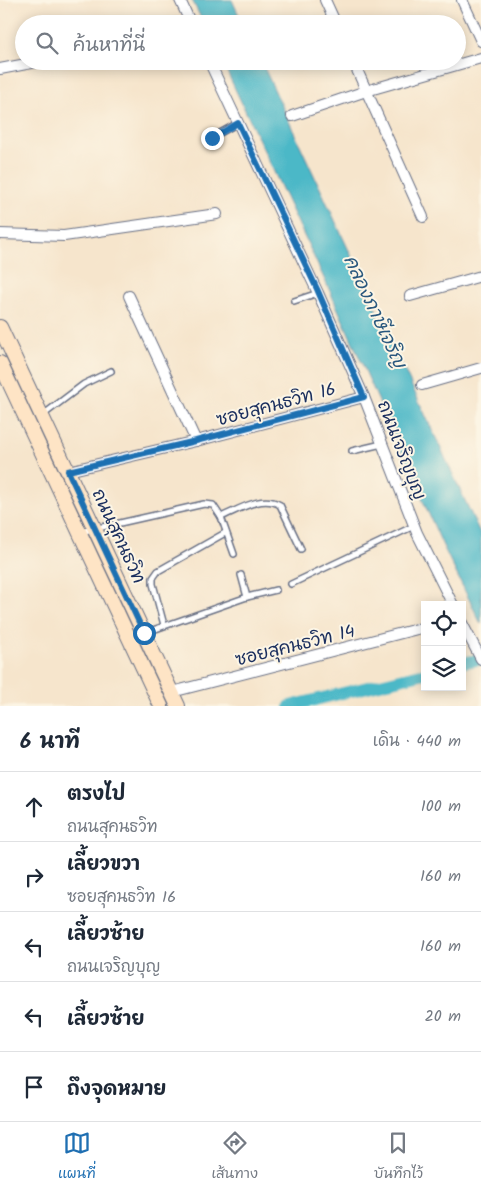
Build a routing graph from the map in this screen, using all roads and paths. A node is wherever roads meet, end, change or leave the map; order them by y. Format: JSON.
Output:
{"nodes":[{"id":1,"x":180,"y":0,"type":"edge"},
{"id":2,"x":325,"y":0,"type":"edge"},
{"id":3,"x":462,"y":0,"type":"edge"},
{"id":4,"x":188,"y":15,"type":"edge"},
{"id":5,"x":332,"y":15,"type":"edge"},
{"id":6,"x":481,"y":41,"type":"edge"},
{"id":7,"x":481,"y":58,"type":"edge"},
{"id":8,"x":466,"y":62,"type":"edge"},
{"id":9,"x":15,"y":66,"type":"edge"},
{"id":10,"x":0,"y":69,"type":"edge"},
{"id":11,"x":213,"y":70,"type":"edge"},
{"id":12,"x":357,"y":70,"type":"edge"},
{"id":13,"x":439,"y":70,"type":"edge"},
{"id":14,"x":366,"y":91,"type":"junction"},
{"id":15,"x":292,"y":116,"type":"dead end"},
{"id":16,"x":238,"y":123,"type":"junction"},
{"id":17,"x":212,"y":138,"type":"dead end"},
{"id":18,"x":217,"y":214,"type":"dead end"},
{"id":19,"x":423,"y":217,"type":"dead end"},
{"id":20,"x":0,"y":234,"type":"edge"},
{"id":21,"x":481,"y":276,"type":"edge"},
{"id":22,"x":318,"y":292,"type":"junction"},
{"id":23,"x":129,"y":296,"type":"dead end"},
{"id":24,"x":410,"y":296,"type":"dead end"},
{"id":25,"x":294,"y":301,"type":"dead end"},
{"id":26,"x":0,"y":327,"type":"edge"},
{"id":27,"x":0,"y":363,"type":"edge"},
{"id":28,"x":481,"y":368,"type":"edge"},
{"id":29,"x":111,"y":370,"type":"dead end"},
{"id":30,"x":422,"y":385,"type":"dead end"},
{"id":31,"x":364,"y":397,"type":"junction"},
{"id":32,"x":42,"y":416,"type":"junction"},
{"id":33,"x":196,"y":441,"type":"junction"},
{"id":34,"x":382,"y":444,"type":"junction"},
{"id":35,"x":352,"y":451,"type":"dead end"},
{"id":36,"x":68,"y":471,"type":"junction"},
{"id":37,"x":221,"y":517,"type":"junction"},
{"id":38,"x":414,"y":526,"type":"junction"},
{"id":39,"x":95,"y":528,"type":"junction"},
{"id":40,"x":80,"y":532,"type":"junction"},
{"id":41,"x":225,"y":532,"type":"junction"},
{"id":42,"x":301,"y":550,"type":"dead end"},
{"id":43,"x":234,"y":554,"type":"dead end"},
{"id":44,"x":241,"y":575,"type":"dead end"},
{"id":45,"x":291,"y":584,"type":"dead end"},
{"id":46,"x":276,"y":590,"type":"dead end"},
{"id":47,"x":247,"y":597,"type":"junction"},
{"id":48,"x":451,"y":601,"type":"edge"},
{"id":49,"x":164,"y":625,"type":"junction"},
{"id":50,"x":421,"y":628,"type":"edge"},
{"id":51,"x":466,"y":631,"type":"edge"},
{"id":52,"x":144,"y":633,"type":"junction"},
{"id":53,"x":129,"y":639,"type":"junction"},
{"id":54,"x":481,"y":659,"type":"edge"},
{"id":55,"x":172,"y":692,"type":"junction"},
{"id":56,"x":161,"y":706,"type":"edge"},
{"id":57,"x":178,"y":706,"type":"edge"}],
"edges":[{"from":1,"to":4,"type":"street"},
{"from":2,"to":5,"type":"street"},
{"from":3,"to":6,"type":"street"},
{"from":7,"to":8,"type":"street"},
{"from":9,"to":10,"type":"street"},
{"from":11,"to":16,"type":"street","name":"ถนนเจริญบุญ"},
{"from":12,"to":14,"type":"street"},
{"from":13,"to":14,"type":"street"},
{"from":14,"to":15,"type":"street"},
{"from":14,"to":19,"type":"street"},
{"from":16,"to":17,"type":"lane"},
{"from":16,"to":22,"type":"street","name":"ถนนเจริญบุญ"},
{"from":18,"to":20,"type":"street"},
{"from":21,"to":24,"type":"street"},
{"from":22,"to":25,"type":"lane"},
{"from":22,"to":31,"type":"street","name":"ถนนเจริญบุญ"},
{"from":23,"to":33,"type":"street","name":"ซอยสุคนธวิท 16"},
{"from":26,"to":32,"type":"main road","name":"ถนนสุคนธวิท"},
{"from":27,"to":40,"type":"main road","name":"ถนนสุคนธวิท"},
{"from":28,"to":30,"type":"street"},
{"from":29,"to":32,"type":"lane"},
{"from":31,"to":33,"type":"street","name":"ซอยสุคนธวิท 16"},
{"from":31,"to":34,"type":"street","name":"ถนนเจริญบุญ"},
{"from":32,"to":36,"type":"main road","name":"ถนนสุคนธวิท"},
{"from":33,"to":36,"type":"street","name":"ซอยสุคนธวิท 16"},
{"from":34,"to":35,"type":"lane"},
{"from":34,"to":38,"type":"street","name":"ถนนเจริญบุญ"},
{"from":36,"to":39,"type":"main road","name":"ถนนสุคนธวิท"},
{"from":37,"to":39,"type":"lane"},
{"from":37,"to":41,"type":"lane"},
{"from":37,"to":42,"type":"lane"},
{"from":38,"to":45,"type":"lane"},
{"from":38,"to":48,"type":"street","name":"ถนนเจริญบุญ"},
{"from":39,"to":40,"type":"lane"},
{"from":39,"to":52,"type":"main road","name":"ถนนสุคนธวิท"},
{"from":40,"to":53,"type":"main road","name":"ถนนสุคนธวิท"},
{"from":41,"to":43,"type":"lane"},
{"from":41,"to":49,"type":"lane"},
{"from":44,"to":47,"type":"lane"},
{"from":46,"to":47,"type":"lane"},
{"from":47,"to":49,"type":"lane"},
{"from":49,"to":52,"type":"lane"},
{"from":50,"to":55,"type":"street","name":"ซอยสุคนธวิท 14"},
{"from":51,"to":54,"type":"street"},
{"from":52,"to":53,"type":"lane"},
{"from":52,"to":55,"type":"main road","name":"ถนนสุคนธวิท"},
{"from":53,"to":56,"type":"main road","name":"ถนนสุคนธวิท"},
{"from":55,"to":57,"type":"main road","name":"ถนนสุคนธวิท"}]}
